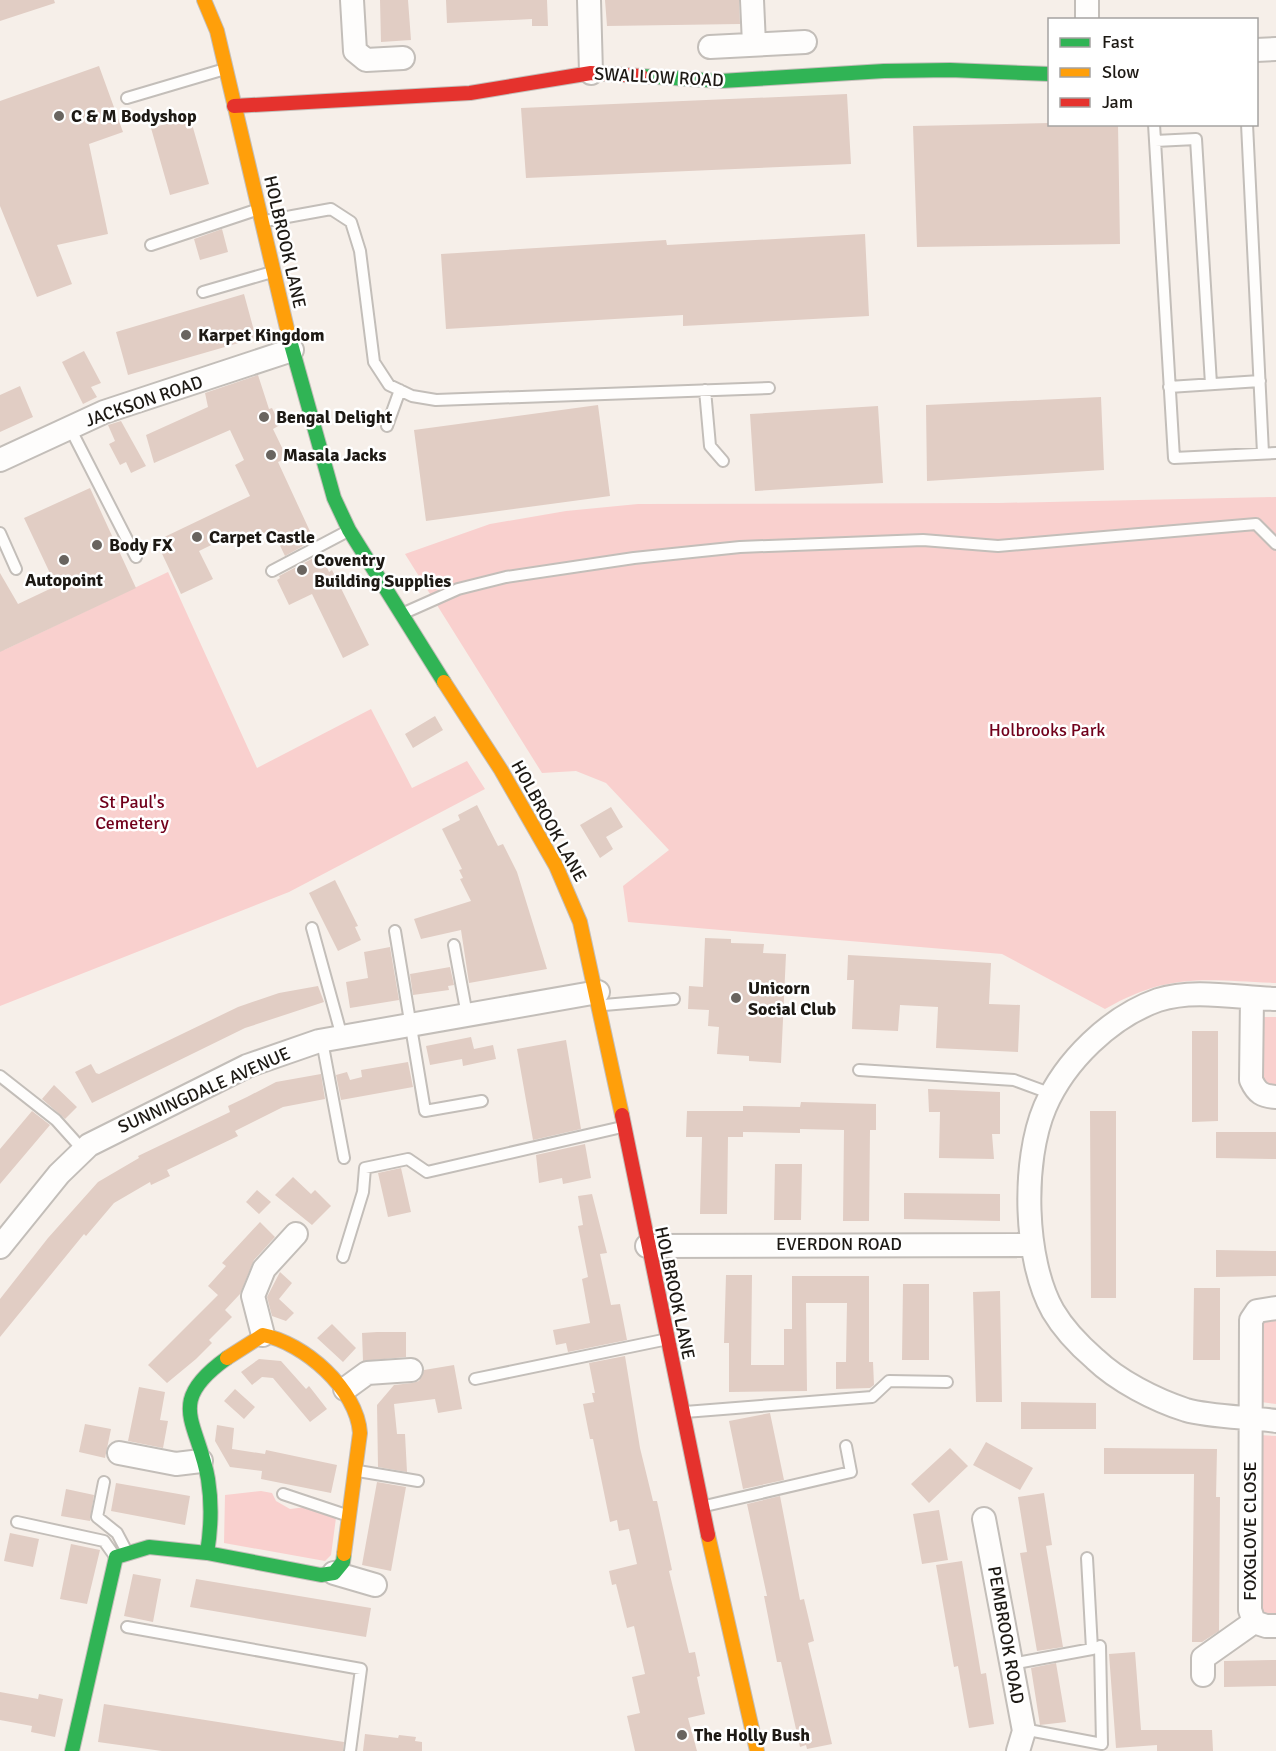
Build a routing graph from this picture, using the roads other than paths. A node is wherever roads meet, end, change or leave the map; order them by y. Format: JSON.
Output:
{"nodes":[{"id":1,"x":204,"y":0,"type":"edge"},
{"id":2,"x":215,"y":0,"type":"edge"},
{"id":3,"x":352,"y":0,"type":"edge"},
{"id":4,"x":588,"y":0,"type":"edge"},
{"id":5,"x":752,"y":0,"type":"edge"},
{"id":6,"x":1087,"y":0,"type":"edge"},
{"id":7,"x":1088,"y":18,"type":"edge"},
{"id":8,"x":213,"y":21,"type":"junction"},
{"id":9,"x":805,"y":42,"type":"dead end"},
{"id":10,"x":754,"y":44,"type":"junction"},
{"id":11,"x":710,"y":47,"type":"dead end"},
{"id":12,"x":1276,"y":49,"type":"edge"},
{"id":13,"x":1258,"y":50,"type":"edge"},
{"id":14,"x":403,"y":58,"type":"dead end"},
{"id":15,"x":225,"y":69,"type":"junction"},
{"id":16,"x":591,"y":73,"type":"junction"},
{"id":17,"x":1048,"y":74,"type":"edge"},
{"id":18,"x":127,"y":98,"type":"dead end"},
{"id":19,"x":234,"y":106,"type":"junction"},
{"id":20,"x":1154,"y":126,"type":"edge"},
{"id":21,"x":1247,"y":126,"type":"edge"},
{"id":22,"x":1155,"y":141,"type":"junction"},
{"id":23,"x":260,"y":215,"type":"junction"},
{"id":24,"x":151,"y":245,"type":"dead end"},
{"id":25,"x":273,"y":272,"type":"junction"},
{"id":26,"x":203,"y":292,"type":"dead end"},
{"id":27,"x":292,"y":350,"type":"junction"},
{"id":28,"x":1260,"y":381,"type":"junction"},
{"id":29,"x":1211,"y":384,"type":"junction"},
{"id":30,"x":1169,"y":387,"type":"junction"},
{"id":31,"x":769,"y":388,"type":"dead end"},
{"id":32,"x":400,"y":390,"type":"junction"},
{"id":33,"x":705,"y":390,"type":"junction"},
{"id":34,"x":387,"y":426,"type":"dead end"},
{"id":35,"x":70,"y":428,"type":"junction"},
{"id":36,"x":1263,"y":453,"type":"junction"},
{"id":37,"x":1276,"y":453,"type":"edge"},
{"id":38,"x":0,"y":460,"type":"edge"},
{"id":39,"x":723,"y":461,"type":"dead end"},
{"id":40,"x":349,"y":531,"type":"junction"},
{"id":41,"x":0,"y":533,"type":"edge"},
{"id":42,"x":1276,"y":544,"type":"edge"},
{"id":43,"x":136,"y":556,"type":"dead end"},
{"id":44,"x":16,"y":568,"type":"dead end"},
{"id":45,"x":272,"y":571,"type":"dead end"},
{"id":46,"x":401,"y":615,"type":"junction"},
{"id":47,"x":312,"y":928,"type":"dead end"},
{"id":48,"x":395,"y":931,"type":"dead end"},
{"id":49,"x":454,"y":945,"type":"dead end"},
{"id":50,"x":1252,"y":998,"type":"junction"},
{"id":51,"x":599,"y":999,"type":"junction"},
{"id":52,"x":675,"y":999,"type":"dead end"},
{"id":53,"x":1276,"y":999,"type":"edge"},
{"id":54,"x":467,"y":1015,"type":"junction"},
{"id":55,"x":409,"y":1025,"type":"junction"},
{"id":56,"x":332,"y":1039,"type":"junction"},
{"id":57,"x":859,"y":1070,"type":"dead end"},
{"id":58,"x":0,"y":1076,"type":"edge"},
{"id":59,"x":1053,"y":1094,"type":"junction"},
{"id":60,"x":1276,"y":1097,"type":"edge"},
{"id":61,"x":482,"y":1101,"type":"dead end"},
{"id":62,"x":626,"y":1126,"type":"junction"},
{"id":63,"x":83,"y":1150,"type":"junction"},
{"id":64,"x":344,"y":1158,"type":"dead end"},
{"id":65,"x":296,"y":1234,"type":"dead end"},
{"id":66,"x":1031,"y":1245,"type":"junction"},
{"id":67,"x":647,"y":1246,"type":"junction"},
{"id":68,"x":0,"y":1247,"type":"edge"},
{"id":69,"x":343,"y":1257,"type":"dead end"},
{"id":70,"x":1276,"y":1308,"type":"edge"},
{"id":71,"x":263,"y":1335,"type":"junction"},
{"id":72,"x":666,"y":1339,"type":"junction"},
{"id":73,"x":411,"y":1370,"type":"dead end"},
{"id":74,"x":475,"y":1379,"type":"dead end"},
{"id":75,"x":947,"y":1382,"type":"dead end"},
{"id":76,"x":345,"y":1389,"type":"junction"},
{"id":77,"x":681,"y":1412,"type":"junction"},
{"id":78,"x":1250,"y":1417,"type":"junction"},
{"id":79,"x":1276,"y":1421,"type":"edge"},
{"id":80,"x":846,"y":1446,"type":"dead end"},
{"id":81,"x":119,"y":1453,"type":"dead end"},
{"id":82,"x":201,"y":1461,"type":"junction"},
{"id":83,"x":355,"y":1470,"type":"junction"},
{"id":84,"x":418,"y":1481,"type":"dead end"},
{"id":85,"x":104,"y":1482,"type":"dead end"},
{"id":86,"x":283,"y":1494,"type":"dead end"},
{"id":87,"x":701,"y":1506,"type":"junction"},
{"id":88,"x":349,"y":1516,"type":"junction"},
{"id":89,"x":984,"y":1519,"type":"dead end"},
{"id":90,"x":17,"y":1522,"type":"dead end"},
{"id":91,"x":207,"y":1553,"type":"junction"},
{"id":92,"x":122,"y":1555,"type":"junction"},
{"id":93,"x":1087,"y":1558,"type":"dead end"},
{"id":94,"x":334,"y":1573,"type":"junction"},
{"id":95,"x":375,"y":1585,"type":"dead end"},
{"id":96,"x":1265,"y":1624,"type":"edge"},
{"id":97,"x":127,"y":1627,"type":"dead end"},
{"id":98,"x":1100,"y":1646,"type":"dead end"},
{"id":99,"x":1011,"y":1665,"type":"junction"},
{"id":100,"x":1203,"y":1675,"type":"dead end"},
{"id":101,"x":1023,"y":1728,"type":"junction"},
{"id":102,"x":72,"y":1751,"type":"edge"},
{"id":103,"x":351,"y":1751,"type":"edge"},
{"id":104,"x":757,"y":1751,"type":"edge"},
{"id":105,"x":1018,"y":1751,"type":"edge"}],
"edges":[{"from":1,"to":8,"type":"street","name":"HOLBROOK LANE"},
{"from":2,"to":8,"type":"street","name":"HOLBROOK LANE"},
{"from":3,"to":14,"type":"street"},
{"from":4,"to":16,"type":"street"},
{"from":5,"to":10,"type":"street"},
{"from":6,"to":7,"type":"street"},
{"from":8,"to":15,"type":"street","name":"HOLBROOK LANE"},
{"from":9,"to":10,"type":"street"},
{"from":10,"to":11,"type":"street"},
{"from":12,"to":13,"type":"street"},
{"from":15,"to":18,"type":"lane"},
{"from":15,"to":19,"type":"street","name":"HOLBROOK LANE"},
{"from":16,"to":17,"type":"street","name":"SWALLOW ROAD"},
{"from":16,"to":19,"type":"street","name":"SWALLOW ROAD"},
{"from":19,"to":23,"type":"street","name":"HOLBROOK LANE"},
{"from":20,"to":22,"type":"lane"},
{"from":21,"to":28,"type":"lane"},
{"from":22,"to":29,"type":"lane"},
{"from":22,"to":30,"type":"lane"},
{"from":23,"to":24,"type":"lane"},
{"from":23,"to":25,"type":"street","name":"HOLBROOK LANE"},
{"from":23,"to":32,"type":"lane"},
{"from":25,"to":26,"type":"lane"},
{"from":25,"to":27,"type":"street","name":"HOLBROOK LANE"},
{"from":27,"to":35,"type":"street","name":"JACKSON ROAD"},
{"from":27,"to":40,"type":"street","name":"HOLBROOK LANE"},
{"from":28,"to":29,"type":"lane"},
{"from":28,"to":36,"type":"lane"},
{"from":29,"to":30,"type":"lane"},
{"from":30,"to":36,"type":"lane"},
{"from":31,"to":33,"type":"lane"},
{"from":32,"to":33,"type":"lane"},
{"from":32,"to":34,"type":"lane"},
{"from":33,"to":39,"type":"lane"},
{"from":35,"to":38,"type":"street","name":"JACKSON ROAD"},
{"from":35,"to":43,"type":"lane"},
{"from":36,"to":37,"type":"lane"},
{"from":40,"to":45,"type":"lane"},
{"from":40,"to":46,"type":"street","name":"HOLBROOK LANE"},
{"from":41,"to":44,"type":"lane"},
{"from":42,"to":46,"type":"lane"},
{"from":46,"to":51,"type":"street","name":"HOLBROOK LANE"},
{"from":47,"to":56,"type":"lane"},
{"from":48,"to":55,"type":"lane"},
{"from":49,"to":54,"type":"lane"},
{"from":50,"to":53,"type":"street"},
{"from":50,"to":59,"type":"street"},
{"from":50,"to":60,"type":"street"},
{"from":51,"to":52,"type":"lane"},
{"from":51,"to":54,"type":"street","name":"SUNNINGDALE AVENUE"},
{"from":51,"to":62,"type":"street","name":"HOLBROOK LANE"},
{"from":54,"to":55,"type":"street","name":"SUNNINGDALE AVENUE"},
{"from":55,"to":56,"type":"street","name":"SUNNINGDALE AVENUE"},
{"from":55,"to":61,"type":"lane"},
{"from":56,"to":63,"type":"street","name":"SUNNINGDALE AVENUE"},
{"from":56,"to":64,"type":"lane"},
{"from":57,"to":59,"type":"lane"},
{"from":58,"to":63,"type":"lane"},
{"from":59,"to":66,"type":"street"},
{"from":62,"to":67,"type":"street","name":"HOLBROOK LANE"},
{"from":62,"to":69,"type":"lane"},
{"from":63,"to":68,"type":"street","name":"SUNNINGDALE AVENUE"},
{"from":65,"to":71,"type":"street"},
{"from":66,"to":67,"type":"street","name":"EVERDON ROAD"},
{"from":66,"to":78,"type":"street"},
{"from":67,"to":72,"type":"street","name":"HOLBROOK LANE"},
{"from":70,"to":78,"type":"street","name":"FOXGLOVE CLOSE"},
{"from":71,"to":76,"type":"street"},
{"from":71,"to":82,"type":"street"},
{"from":72,"to":74,"type":"lane"},
{"from":72,"to":77,"type":"street","name":"HOLBROOK LANE"},
{"from":73,"to":76,"type":"street"},
{"from":75,"to":77,"type":"lane"},
{"from":76,"to":83,"type":"street"},
{"from":77,"to":87,"type":"street","name":"HOLBROOK LANE"},
{"from":78,"to":79,"type":"street"},
{"from":78,"to":96,"type":"street","name":"FOXGLOVE CLOSE"},
{"from":80,"to":87,"type":"lane"},
{"from":81,"to":82,"type":"street"},
{"from":82,"to":91,"type":"street"},
{"from":83,"to":84,"type":"lane"},
{"from":83,"to":88,"type":"street"},
{"from":85,"to":92,"type":"lane"},
{"from":86,"to":88,"type":"lane"},
{"from":87,"to":104,"type":"street","name":"HOLBROOK LANE"},
{"from":88,"to":94,"type":"street"},
{"from":89,"to":99,"type":"street","name":"PEMBROOK ROAD"},
{"from":90,"to":92,"type":"lane"},
{"from":91,"to":92,"type":"street"},
{"from":91,"to":94,"type":"street"},
{"from":92,"to":102,"type":"street"},
{"from":93,"to":99,"type":"lane"},
{"from":94,"to":95,"type":"street"},
{"from":96,"to":100,"type":"street"},
{"from":97,"to":103,"type":"lane"},
{"from":98,"to":101,"type":"lane"},
{"from":99,"to":101,"type":"street","name":"PEMBROOK ROAD"},
{"from":101,"to":105,"type":"street","name":"PEMBROOK ROAD"}]}
